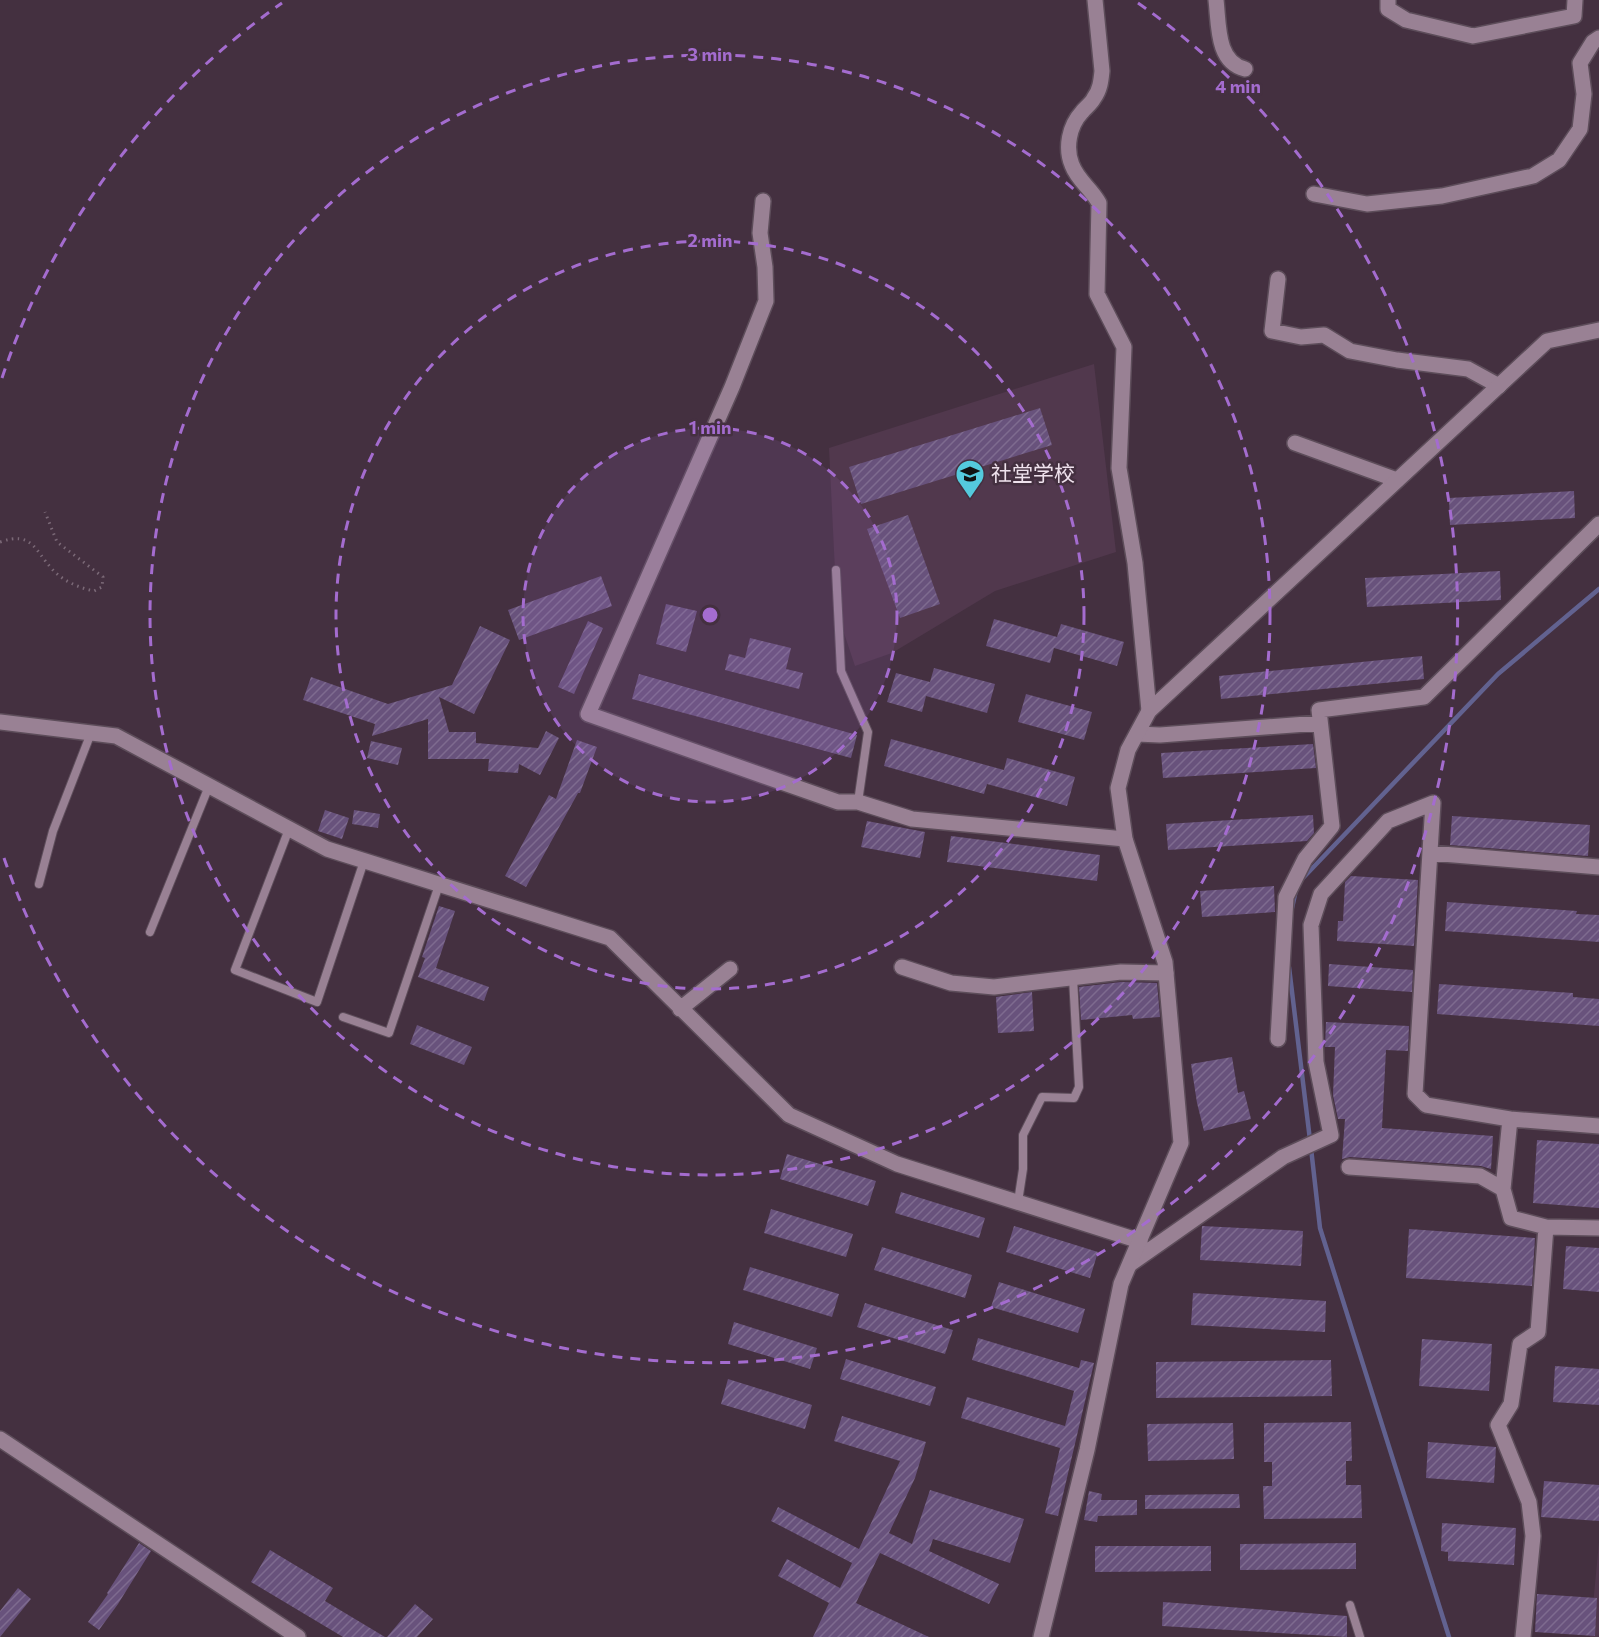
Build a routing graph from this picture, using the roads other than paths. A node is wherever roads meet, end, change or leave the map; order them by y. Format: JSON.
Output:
{"nodes":[{"id":1,"x":1095,"y":0,"type":"edge"},
{"id":2,"x":1216,"y":0,"type":"edge"},
{"id":3,"x":1388,"y":0,"type":"edge"},
{"id":4,"x":1575,"y":0,"type":"edge"},
{"id":5,"x":1599,"y":39,"type":"edge"},
{"id":6,"x":1245,"y":69,"type":"dead end"},
{"id":7,"x":1314,"y":194,"type":"dead end"},
{"id":8,"x":764,"y":201,"type":"dead end"},
{"id":9,"x":1278,"y":279,"type":"dead end"},
{"id":10,"x":1599,"y":330,"type":"edge"},
{"id":11,"x":1499,"y":386,"type":"junction"},
{"id":12,"x":1295,"y":443,"type":"dead end"},
{"id":13,"x":1397,"y":480,"type":"junction"},
{"id":14,"x":1599,"y":524,"type":"edge"},
{"id":15,"x":836,"y":570,"type":"dead end"},
{"id":16,"x":1149,"y":711,"type":"junction"},
{"id":17,"x":0,"y":722,"type":"edge"},
{"id":18,"x":1320,"y":723,"type":"junction"},
{"id":19,"x":91,"y":733,"type":"junction"},
{"id":20,"x":1137,"y":734,"type":"junction"},
{"id":21,"x":209,"y":786,"type":"junction"},
{"id":22,"x":858,"y":802,"type":"junction"},
{"id":23,"x":289,"y":829,"type":"junction"},
{"id":24,"x":1125,"y":839,"type":"junction"},
{"id":25,"x":1430,"y":853,"type":"junction"},
{"id":26,"x":364,"y":861,"type":"junction"},
{"id":27,"x":1599,"y":867,"type":"edge"},
{"id":28,"x":39,"y":884,"type":"dead end"},
{"id":29,"x":439,"y":885,"type":"junction"},
{"id":30,"x":150,"y":932,"type":"dead end"},
{"id":31,"x":902,"y":967,"type":"dead end"},
{"id":32,"x":730,"y":969,"type":"dead end"},
{"id":33,"x":1166,"y":973,"type":"junction"},
{"id":34,"x":1073,"y":978,"type":"junction"},
{"id":35,"x":680,"y":1009,"type":"junction"},
{"id":36,"x":343,"y":1017,"type":"dead end"},
{"id":37,"x":1278,"y":1039,"type":"dead end"},
{"id":38,"x":1510,"y":1119,"type":"junction"},
{"id":39,"x":1599,"y":1126,"type":"edge"},
{"id":40,"x":1349,"y":1167,"type":"dead end"},
{"id":41,"x":1503,"y":1189,"type":"junction"},
{"id":42,"x":1018,"y":1202,"type":"junction"},
{"id":43,"x":1546,"y":1227,"type":"junction"},
{"id":44,"x":1599,"y":1228,"type":"edge"},
{"id":45,"x":1140,"y":1241,"type":"junction"},
{"id":46,"x":1130,"y":1264,"type":"junction"},
{"id":47,"x":0,"y":1439,"type":"edge"},
{"id":48,"x":1350,"y":1605,"type":"dead end"},
{"id":49,"x":298,"y":1637,"type":"edge"},
{"id":50,"x":1041,"y":1637,"type":"edge"},
{"id":51,"x":1360,"y":1637,"type":"edge"},
{"id":52,"x":1523,"y":1637,"type":"edge"}],
"edges":[{"from":1,"to":16,"type":"street"},
{"from":2,"to":6,"type":"street"},
{"from":3,"to":4,"type":"street"},
{"from":5,"to":7,"type":"street"},
{"from":8,"to":22,"type":"street"},
{"from":9,"to":11,"type":"street"},
{"from":10,"to":11,"type":"street"},
{"from":11,"to":13,"type":"street"},
{"from":12,"to":13,"type":"street"},
{"from":13,"to":16,"type":"street"},
{"from":14,"to":18,"type":"street"},
{"from":15,"to":22,"type":"lane"},
{"from":16,"to":20,"type":"street"},
{"from":17,"to":19,"type":"street"},
{"from":18,"to":20,"type":"street"},
{"from":18,"to":37,"type":"street"},
{"from":19,"to":21,"type":"street"},
{"from":19,"to":28,"type":"lane"},
{"from":20,"to":24,"type":"street"},
{"from":21,"to":23,"type":"street"},
{"from":21,"to":30,"type":"lane"},
{"from":22,"to":24,"type":"street"},
{"from":23,"to":26,"type":"street"},
{"from":23,"to":26,"type":"lane"},
{"from":24,"to":33,"type":"street"},
{"from":25,"to":27,"type":"street"},
{"from":25,"to":38,"type":"street"},
{"from":25,"to":46,"type":"street"},
{"from":26,"to":29,"type":"street"},
{"from":29,"to":35,"type":"street"},
{"from":29,"to":36,"type":"lane"},
{"from":31,"to":34,"type":"street"},
{"from":32,"to":35,"type":"street"},
{"from":33,"to":34,"type":"street"},
{"from":33,"to":45,"type":"street"},
{"from":34,"to":42,"type":"lane"},
{"from":35,"to":42,"type":"street"},
{"from":38,"to":39,"type":"street"},
{"from":38,"to":41,"type":"street"},
{"from":40,"to":41,"type":"street"},
{"from":41,"to":43,"type":"street"},
{"from":42,"to":45,"type":"street"},
{"from":43,"to":44,"type":"street"},
{"from":43,"to":52,"type":"street"},
{"from":45,"to":46,"type":"street"},
{"from":46,"to":50,"type":"street"},
{"from":47,"to":49,"type":"street"},
{"from":48,"to":51,"type":"lane"}]}
